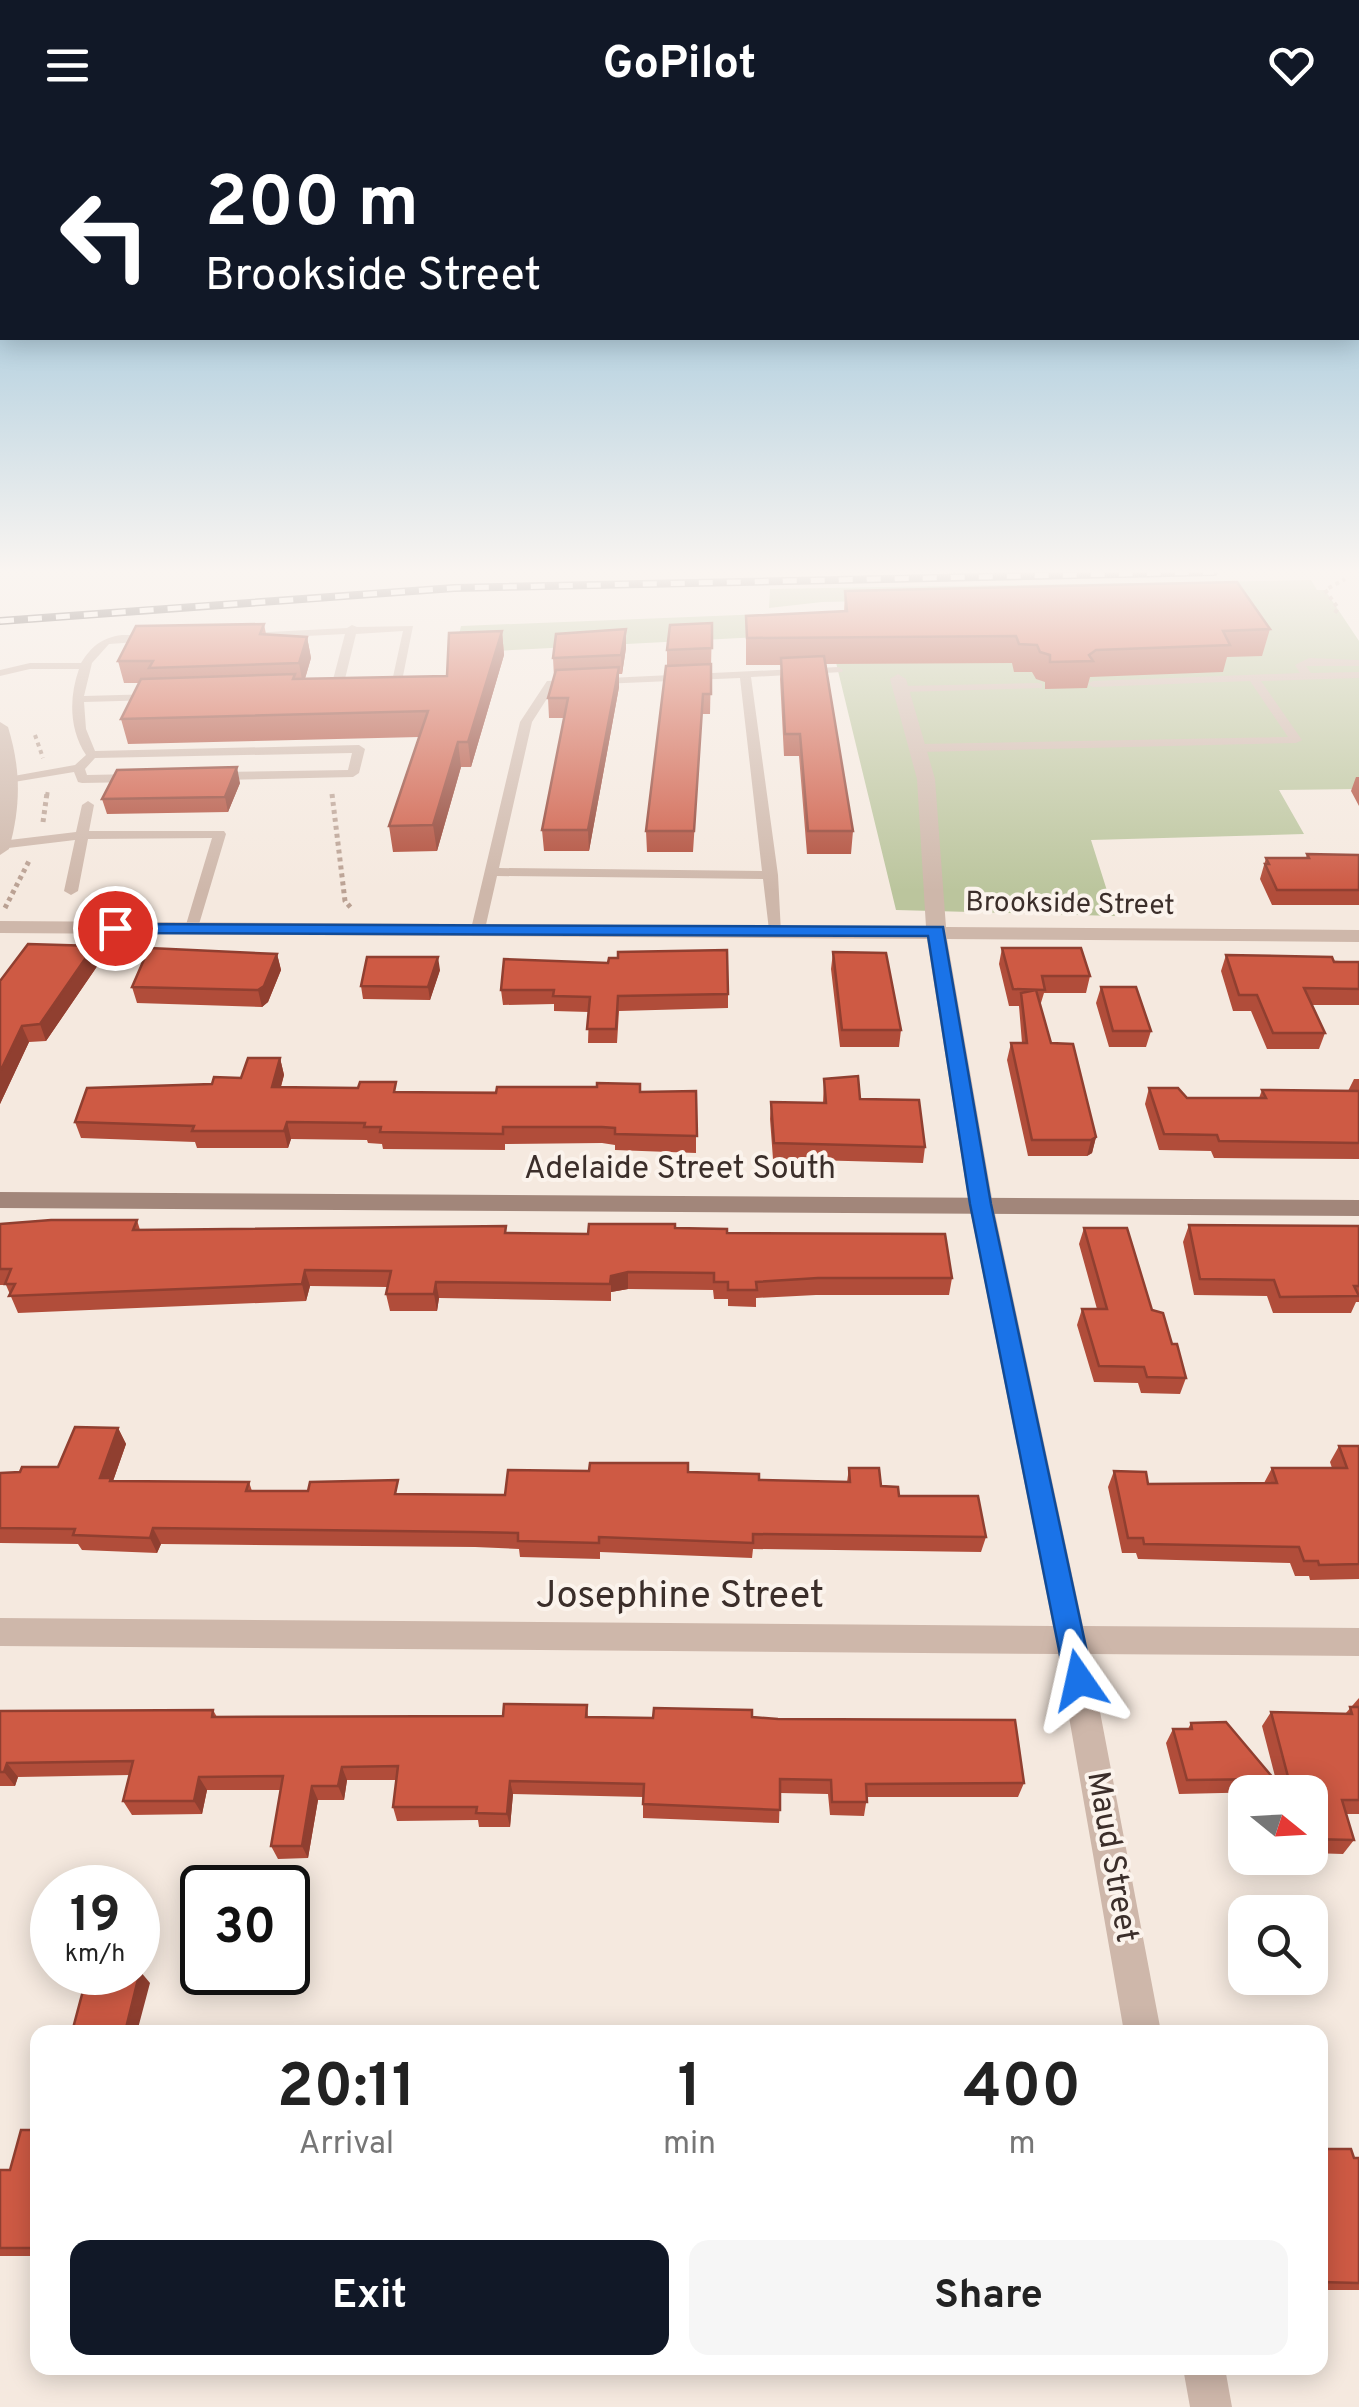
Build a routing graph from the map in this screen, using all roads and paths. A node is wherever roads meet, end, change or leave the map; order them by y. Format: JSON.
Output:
{"nodes":[{"id":1,"x":83,"y":678,"type":"edge"},
{"id":2,"x":339,"y":678,"type":"edge"},
{"id":3,"x":398,"y":678,"type":"edge"},
{"id":4,"x":641,"y":678,"type":"edge"},
{"id":5,"x":745,"y":678,"type":"edge"},
{"id":6,"x":1245,"y":678,"type":"edge"},
{"id":7,"x":1252,"y":678,"type":"edge"},
{"id":8,"x":899,"y":684,"type":"joint"},
{"id":9,"x":1093,"y":684,"type":"edge"},
{"id":10,"x":1038,"y":686,"type":"edge"},
{"id":11,"x":352,"y":690,"type":"edge"},
{"id":12,"x":366,"y":690,"type":"edge"},
{"id":13,"x":317,"y":691,"type":"edge"},
{"id":14,"x":336,"y":691,"type":"junction"},
{"id":15,"x":179,"y":696,"type":"edge"},
{"id":16,"x":80,"y":699,"type":"junction"},
{"id":17,"x":0,"y":727,"type":"edge"},
{"id":18,"x":35,"y":736,"type":"dead end"},
{"id":19,"x":920,"y":748,"type":"junction"},
{"id":20,"x":92,"y":755,"type":"junction"},
{"id":21,"x":45,"y":765,"type":"dead end"},
{"id":22,"x":79,"y":768,"type":"junction"},
{"id":23,"x":198,"y":776,"type":"edge"},
{"id":24,"x":160,"y":777,"type":"edge"},
{"id":25,"x":12,"y":780,"type":"junction"},
{"id":26,"x":48,"y":788,"type":"dead end"},
{"id":27,"x":330,"y":788,"type":"dead end"},
{"id":28,"x":88,"y":805,"type":"dead end"},
{"id":29,"x":84,"y":834,"type":"junction"},
{"id":30,"x":40,"y":841,"type":"junction"},
{"id":31,"x":1,"y":847,"type":"edge"},
{"id":32,"x":492,"y":872,"type":"junction"},
{"id":33,"x":772,"y":874,"type":"junction"},
{"id":34,"x":70,"y":891,"type":"dead end"},
{"id":35,"x":355,"y":913,"type":"dead end"},
{"id":36,"x":0,"y":928,"type":"edge"},
{"id":37,"x":192,"y":928,"type":"junction"},
{"id":38,"x":478,"y":929,"type":"junction"},
{"id":39,"x":776,"y":930,"type":"junction"},
{"id":40,"x":936,"y":931,"type":"junction"},
{"id":41,"x":1359,"y":936,"type":"edge"},
{"id":42,"x":0,"y":1200,"type":"edge"},
{"id":43,"x":980,"y":1204,"type":"junction"},
{"id":44,"x":1359,"y":1208,"type":"edge"},
{"id":45,"x":0,"y":1632,"type":"edge"},
{"id":46,"x":1071,"y":1640,"type":"junction"},
{"id":47,"x":1359,"y":1642,"type":"edge"},
{"id":48,"x":1142,"y":2025,"type":"edge"},
{"id":49,"x":1205,"y":2375,"type":"edge"},
{"id":50,"x":1211,"y":2407,"type":"edge"}],
"edges":[{"from":1,"to":16,"type":"lane"},
{"from":2,"to":14,"type":"lane"},
{"from":3,"to":12,"type":"lane"},
{"from":4,"to":32,"type":"lane"},
{"from":5,"to":33,"type":"lane"},
{"from":6,"to":9,"type":"lane"},
{"from":7,"to":19,"type":"lane"},
{"from":8,"to":10,"type":"lane"},
{"from":8,"to":19,"type":"street","name":"Maud Street"},
{"from":11,"to":14,"type":"lane"},
{"from":13,"to":14,"type":"lane"},
{"from":15,"to":16,"type":"lane"},
{"from":16,"to":20,"type":"lane"},
{"from":17,"to":25,"type":"street"},
{"from":18,"to":21,"type":"path"},
{"from":19,"to":40,"type":"street","name":"Maud Street"},
{"from":20,"to":22,"type":"lane"},
{"from":20,"to":23,"type":"lane"},
{"from":22,"to":24,"type":"lane"},
{"from":22,"to":25,"type":"lane"},
{"from":25,"to":31,"type":"street"},
{"from":26,"to":30,"type":"path"},
{"from":27,"to":35,"type":"path"},
{"from":28,"to":29,"type":"lane"},
{"from":29,"to":30,"type":"lane"},
{"from":29,"to":34,"type":"lane"},
{"from":29,"to":37,"type":"lane"},
{"from":30,"to":31,"type":"lane"},
{"from":32,"to":33,"type":"lane"},
{"from":32,"to":38,"type":"lane"},
{"from":33,"to":39,"type":"lane"},
{"from":36,"to":37,"type":"street","name":"Brookside Street"},
{"from":37,"to":38,"type":"street","name":"Brookside Street"},
{"from":38,"to":39,"type":"street","name":"Brookside Street"},
{"from":39,"to":40,"type":"street","name":"Brookside Street"},
{"from":40,"to":41,"type":"street","name":"Brookside Street"},
{"from":40,"to":43,"type":"street","name":"Maud Street"},
{"from":42,"to":43,"type":"main road","name":"Adelaide Street South"},
{"from":43,"to":44,"type":"main road","name":"Adelaide Street South"},
{"from":43,"to":46,"type":"street","name":"Maud Street"},
{"from":45,"to":46,"type":"street","name":"Josephine Street"},
{"from":46,"to":47,"type":"street","name":"Josephine Street"},
{"from":46,"to":48,"type":"street","name":"Maud Street"},
{"from":49,"to":50,"type":"street"}]}
